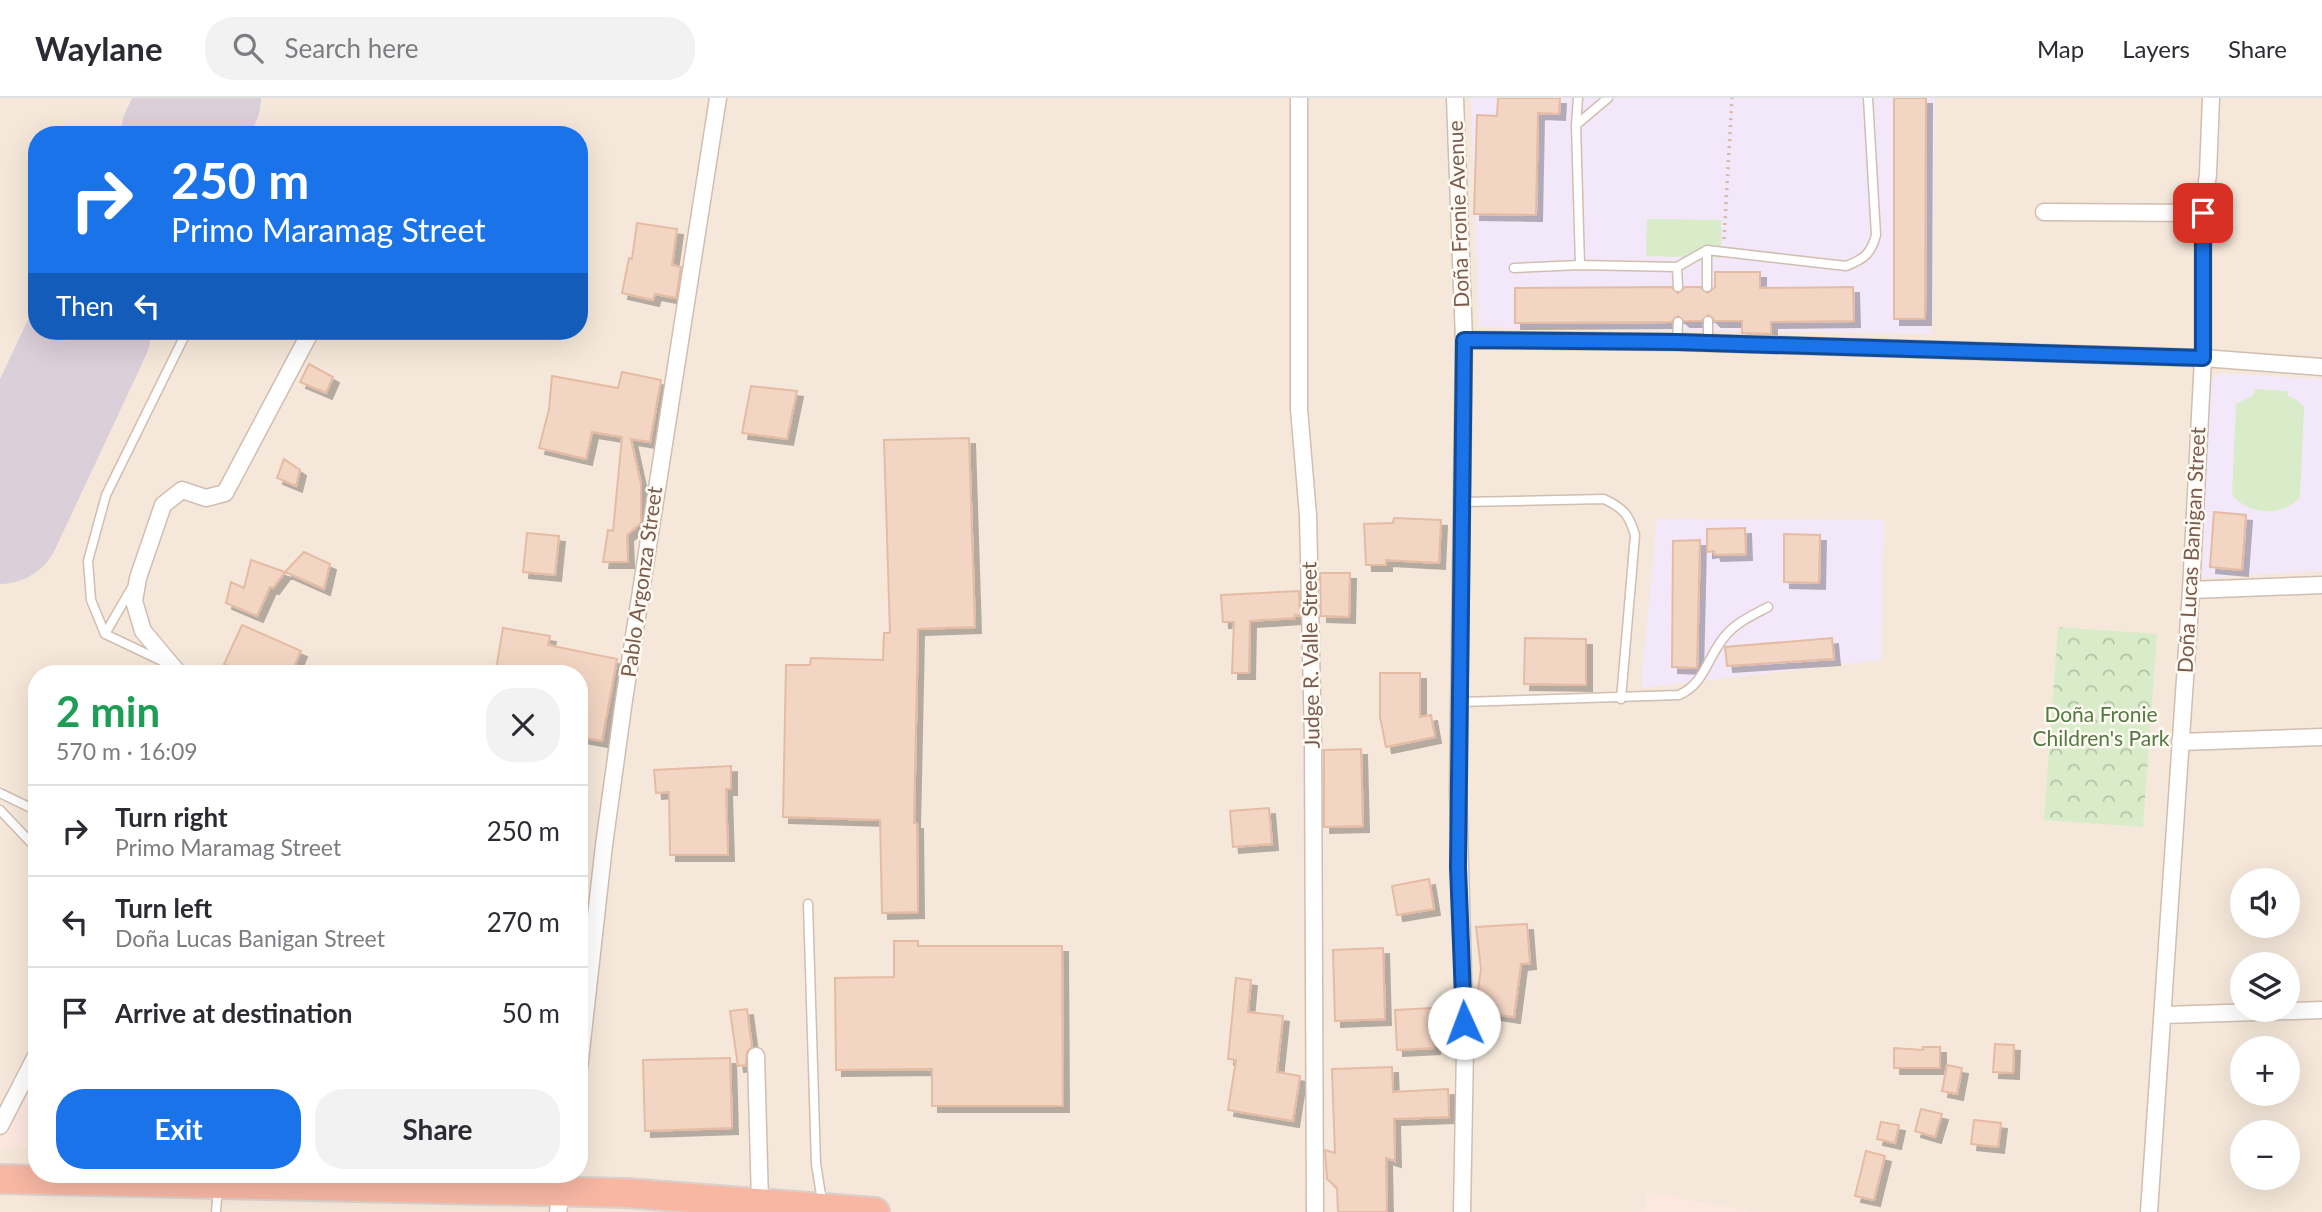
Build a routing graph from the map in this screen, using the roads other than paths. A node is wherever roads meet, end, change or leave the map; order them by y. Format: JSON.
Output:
{"nodes":[{"id":1,"x":718,"y":98,"type":"edge"},
{"id":2,"x":1299,"y":98,"type":"edge"},
{"id":3,"x":1455,"y":98,"type":"edge"},
{"id":4,"x":1578,"y":98,"type":"edge"},
{"id":5,"x":1608,"y":98,"type":"edge"},
{"id":6,"x":1868,"y":98,"type":"edge"},
{"id":7,"x":2211,"y":98,"type":"edge"},
{"id":8,"x":1576,"y":125,"type":"junction"},
{"id":9,"x":2044,"y":212,"type":"dead end"},
{"id":10,"x":2203,"y":213,"type":"junction"},
{"id":11,"x":1707,"y":250,"type":"junction"},
{"id":12,"x":1580,"y":265,"type":"junction"},
{"id":13,"x":1678,"y":267,"type":"junction"},
{"id":14,"x":1514,"y":268,"type":"dead end"},
{"id":15,"x":1678,"y":287,"type":"dead end"},
{"id":16,"x":1707,"y":287,"type":"dead end"},
{"id":17,"x":1678,"y":321,"type":"dead end"},
{"id":18,"x":1708,"y":321,"type":"dead end"},
{"id":19,"x":183,"y":340,"type":"edge"},
{"id":20,"x":306,"y":340,"type":"edge"},
{"id":21,"x":1464,"y":340,"type":"junction"},
{"id":22,"x":1677,"y":342,"type":"junction"},
{"id":23,"x":1709,"y":343,"type":"junction"},
{"id":24,"x":2203,"y":358,"type":"junction"},
{"id":25,"x":2322,"y":367,"type":"edge"},
{"id":26,"x":1463,"y":502,"type":"junction"},
{"id":27,"x":138,"y":578,"type":"junction"},
{"id":28,"x":2322,"y":585,"type":"edge"},
{"id":29,"x":2191,"y":590,"type":"junction"},
{"id":30,"x":1768,"y":607,"type":"dead end"},
{"id":31,"x":105,"y":634,"type":"junction"},
{"id":32,"x":167,"y":665,"type":"edge"},
{"id":33,"x":171,"y":665,"type":"edge"},
{"id":34,"x":1621,"y":699,"type":"junction"},
{"id":35,"x":1461,"y":702,"type":"junction"},
{"id":36,"x":2322,"y":737,"type":"edge"},
{"id":37,"x":2180,"y":742,"type":"junction"},
{"id":38,"x":0,"y":793,"type":"edge"},
{"id":39,"x":28,"y":807,"type":"edge"},
{"id":40,"x":0,"y":810,"type":"edge"},
{"id":41,"x":28,"y":840,"type":"edge"},
{"id":42,"x":808,"y":904,"type":"dead end"},
{"id":43,"x":588,"y":994,"type":"edge"},
{"id":44,"x":2322,"y":1010,"type":"edge"},
{"id":45,"x":2164,"y":1015,"type":"junction"},
{"id":46,"x":755,"y":1056,"type":"dead end"},
{"id":47,"x":28,"y":1072,"type":"edge"},
{"id":48,"x":0,"y":1126,"type":"edge"},
{"id":49,"x":0,"y":1179,"type":"edge"},
{"id":50,"x":28,"y":1180,"type":"edge"},
{"id":51,"x":174,"y":1183,"type":"edge"},
{"id":52,"x":230,"y":1183,"type":"edge"},
{"id":53,"x":334,"y":1183,"type":"edge"},
{"id":54,"x":218,"y":1184,"type":"junction"},
{"id":55,"x":561,"y":1193,"type":"edge"},
{"id":56,"x":760,"y":1202,"type":"junction"},
{"id":57,"x":824,"y":1209,"type":"edge"},
{"id":58,"x":216,"y":1212,"type":"edge"},
{"id":59,"x":875,"y":1212,"type":"edge"},
{"id":60,"x":1315,"y":1212,"type":"edge"},
{"id":61,"x":1462,"y":1212,"type":"edge"},
{"id":62,"x":2149,"y":1212,"type":"edge"}],
"edges":[{"from":1,"to":43,"type":"street","name":"Pablo Argonza Street"},
{"from":2,"to":60,"type":"street","name":"Judge R. Valle Street"},
{"from":3,"to":21,"type":"street","name":"Doña Fronie Avenue"},
{"from":4,"to":8,"type":"lane"},
{"from":5,"to":8,"type":"lane"},
{"from":6,"to":11,"type":"lane"},
{"from":7,"to":10,"type":"street","name":"Doña Lucas Banigan Street"},
{"from":8,"to":12,"type":"lane"},
{"from":9,"to":10,"type":"street"},
{"from":10,"to":24,"type":"street","name":"Doña Lucas Banigan Street"},
{"from":11,"to":13,"type":"lane"},
{"from":11,"to":16,"type":"lane"},
{"from":12,"to":13,"type":"lane"},
{"from":12,"to":14,"type":"lane"},
{"from":13,"to":15,"type":"lane"},
{"from":17,"to":22,"type":"lane"},
{"from":18,"to":23,"type":"lane"},
{"from":19,"to":31,"type":"lane"},
{"from":20,"to":27,"type":"street"},
{"from":21,"to":22,"type":"street"},
{"from":21,"to":26,"type":"street","name":"Doña Fronie Avenue"},
{"from":22,"to":23,"type":"street"},
{"from":23,"to":24,"type":"street"},
{"from":24,"to":25,"type":"street"},
{"from":24,"to":29,"type":"street","name":"Doña Lucas Banigan Street"},
{"from":26,"to":34,"type":"lane"},
{"from":26,"to":35,"type":"street","name":"Doña Fronie Avenue"},
{"from":27,"to":31,"type":"lane"},
{"from":27,"to":33,"type":"street"},
{"from":28,"to":29,"type":"street"},
{"from":29,"to":37,"type":"street","name":"Doña Lucas Banigan Street"},
{"from":30,"to":34,"type":"lane"},
{"from":31,"to":32,"type":"lane"},
{"from":34,"to":35,"type":"lane"},
{"from":35,"to":61,"type":"street","name":"Doña Fronie Avenue"},
{"from":36,"to":37,"type":"street"},
{"from":37,"to":45,"type":"street","name":"Doña Lucas Banigan Street"},
{"from":38,"to":39,"type":"lane"},
{"from":40,"to":41,"type":"lane"},
{"from":42,"to":57,"type":"lane"},
{"from":44,"to":45,"type":"street"},
{"from":45,"to":62,"type":"street","name":"Doña Lucas Banigan Street"},
{"from":46,"to":56,"type":"street"},
{"from":47,"to":48,"type":"street"},
{"from":49,"to":50,"type":"highway"},
{"from":51,"to":54,"type":"highway"},
{"from":52,"to":54,"type":"highway"},
{"from":53,"to":55,"type":"highway"},
{"from":54,"to":58,"type":"lane"},
{"from":55,"to":56,"type":"highway"},
{"from":56,"to":57,"type":"highway"},
{"from":57,"to":59,"type":"highway"}]}
